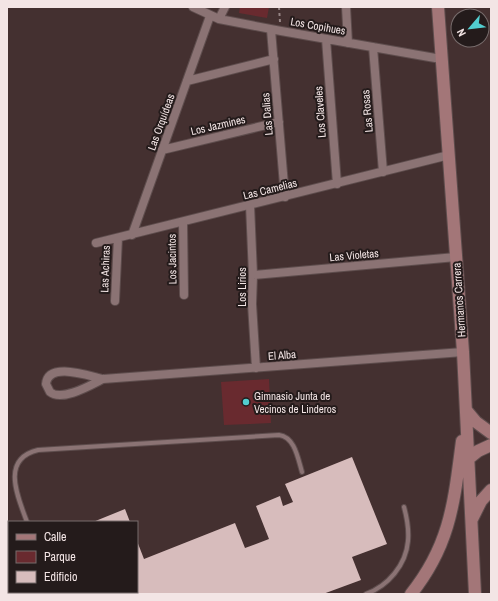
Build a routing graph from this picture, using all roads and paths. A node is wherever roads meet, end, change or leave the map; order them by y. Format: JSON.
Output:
{"nodes":[{"id":1,"x":193,"y":7,"type":"edge"},
{"id":2,"x":225,"y":7,"type":"edge"},
{"id":3,"x":280,"y":7,"type":"edge"},
{"id":4,"x":346,"y":7,"type":"edge"},
{"id":5,"x":438,"y":7,"type":"edge"},
{"id":6,"x":210,"y":16,"type":"junction"},
{"id":7,"x":219,"y":19,"type":"junction"},
{"id":8,"x":272,"y":30,"type":"junction"},
{"id":9,"x":281,"y":31,"type":"junction"},
{"id":10,"x":326,"y":39,"type":"junction"},
{"id":11,"x":348,"y":43,"type":"junction"},
{"id":12,"x":373,"y":47,"type":"junction"},
{"id":13,"x":274,"y":59,"type":"junction"},
{"id":14,"x":441,"y":59,"type":"junction"},
{"id":15,"x":187,"y":81,"type":"junction"},
{"id":16,"x":279,"y":122,"type":"junction"},
{"id":17,"x":162,"y":150,"type":"junction"},
{"id":18,"x":449,"y":155,"type":"junction"},
{"id":19,"x":383,"y":172,"type":"junction"},
{"id":20,"x":337,"y":184,"type":"junction"},
{"id":21,"x":285,"y":197,"type":"junction"},
{"id":22,"x":250,"y":205,"type":"junction"},
{"id":23,"x":182,"y":222,"type":"junction"},
{"id":24,"x":132,"y":235,"type":"junction"},
{"id":25,"x":118,"y":238,"type":"junction"},
{"id":26,"x":96,"y":243,"type":"dead end"},
{"id":27,"x":456,"y":258,"type":"junction"},
{"id":28,"x":253,"y":275,"type":"junction"},
{"id":29,"x":184,"y":295,"type":"dead end"},
{"id":30,"x":115,"y":302,"type":"dead end"},
{"id":31,"x":463,"y":352,"type":"junction"},
{"id":32,"x":256,"y":368,"type":"junction"},
{"id":33,"x":103,"y":379,"type":"junction"},
{"id":34,"x":466,"y":410,"type":"junction"},
{"id":35,"x":491,"y":434,"type":"edge"},
{"id":36,"x":491,"y":445,"type":"edge"},
{"id":37,"x":468,"y":459,"type":"junction"},
{"id":38,"x":302,"y":472,"type":"dead end"},
{"id":39,"x":491,"y":490,"type":"edge"},
{"id":40,"x":404,"y":507,"type":"dead end"},
{"id":41,"x":472,"y":520,"type":"junction"},
{"id":42,"x":27,"y":521,"type":"edge"},
{"id":43,"x":475,"y":592,"type":"edge"},
{"id":44,"x":366,"y":594,"type":"edge"},
{"id":45,"x":411,"y":594,"type":"edge"}],
"edges":[{"from":1,"to":6,"type":"street","name":"Los Copihues"},
{"from":2,"to":7,"type":"street"},
{"from":3,"to":9,"type":"path"},
{"from":4,"to":11,"type":"street"},
{"from":5,"to":14,"type":"main road","name":"Hermanos Carrera"},
{"from":6,"to":7,"type":"street","name":"Los Copihues"},
{"from":6,"to":15,"type":"street","name":"Las Orquídeas"},
{"from":7,"to":8,"type":"street","name":"Los Copihues"},
{"from":8,"to":9,"type":"street","name":"Los Copihues"},
{"from":8,"to":13,"type":"street","name":"Las Dalias"},
{"from":9,"to":10,"type":"street","name":"Los Copihues"},
{"from":10,"to":11,"type":"street","name":"Los Copihues"},
{"from":10,"to":20,"type":"street","name":"Los Claveles"},
{"from":11,"to":12,"type":"street","name":"Los Copihues"},
{"from":12,"to":14,"type":"street","name":"Los Copihues"},
{"from":12,"to":19,"type":"street","name":"Las Rosas"},
{"from":13,"to":15,"type":"street"},
{"from":13,"to":16,"type":"street","name":"Las Dalias"},
{"from":14,"to":18,"type":"main road","name":"Hermanos Carrera"},
{"from":15,"to":17,"type":"street","name":"Las Orquídeas"},
{"from":16,"to":17,"type":"street","name":"Los Jazmines"},
{"from":16,"to":21,"type":"street","name":"Las Dalias"},
{"from":17,"to":24,"type":"street","name":"Las Orquídeas"},
{"from":18,"to":19,"type":"street","name":"Las Camelias"},
{"from":18,"to":27,"type":"main road","name":"Hermanos Carrera"},
{"from":19,"to":20,"type":"street","name":"Las Camelias"},
{"from":20,"to":21,"type":"street","name":"Las Camelias"},
{"from":21,"to":22,"type":"street","name":"Las Camelias"},
{"from":22,"to":23,"type":"street","name":"Las Camelias"},
{"from":22,"to":28,"type":"street","name":"Los Lirios"},
{"from":23,"to":24,"type":"street","name":"Las Camelias"},
{"from":23,"to":29,"type":"street","name":"Los Jacintos"},
{"from":24,"to":25,"type":"street","name":"Las Camelias"},
{"from":25,"to":26,"type":"street","name":"Las Camelias"},
{"from":25,"to":30,"type":"street","name":"Las Achiras"},
{"from":27,"to":28,"type":"street","name":"Las Violetas"},
{"from":27,"to":31,"type":"main road","name":"Hermanos Carrera"},
{"from":28,"to":32,"type":"street","name":"Los Lirios"},
{"from":31,"to":32,"type":"street","name":"El Alba"},
{"from":31,"to":34,"type":"main road","name":"Hermanos Carrera"},
{"from":32,"to":33,"type":"street","name":"El Alba"},
{"from":33,"to":33,"type":"street","name":"El Alba"},
{"from":34,"to":35,"type":"main road"},
{"from":34,"to":37,"type":"main road","name":"Hermanos Carrera"},
{"from":34,"to":45,"type":"main road"},
{"from":36,"to":37,"type":"main road"},
{"from":37,"to":41,"type":"main road","name":"Hermanos Carrera"},
{"from":38,"to":42,"type":"lane"},
{"from":39,"to":41,"type":"main road"},
{"from":40,"to":44,"type":"lane"},
{"from":41,"to":43,"type":"main road","name":"Hermanos Carrera"}]}
